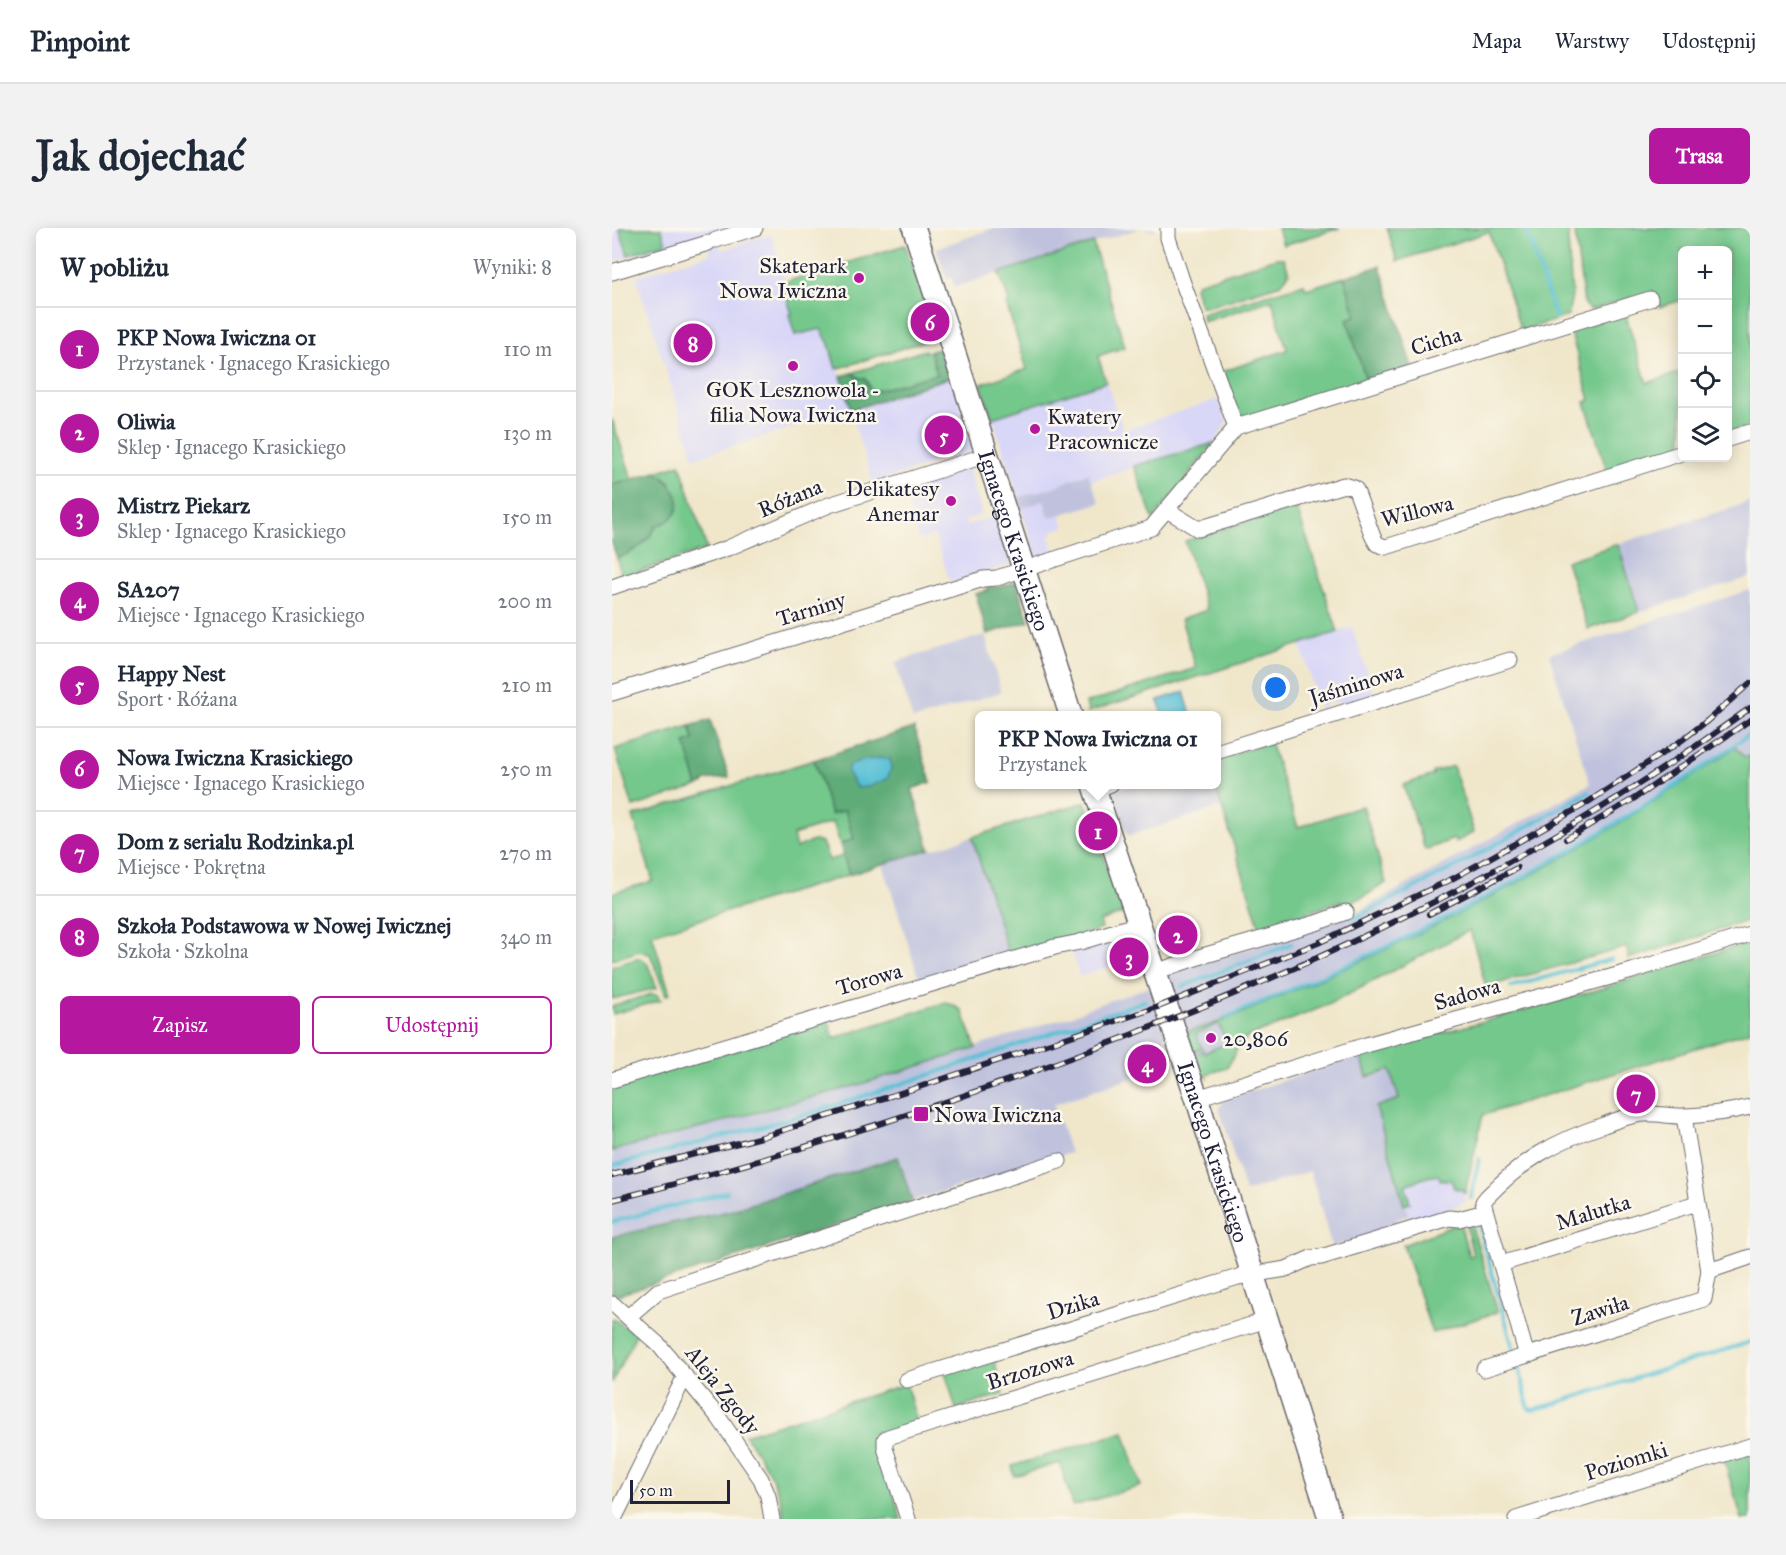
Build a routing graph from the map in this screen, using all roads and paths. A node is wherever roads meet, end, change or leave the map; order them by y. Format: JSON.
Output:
{"nodes":[{"id":1,"x":755,"y":228,"type":"edge"},
{"id":2,"x":914,"y":228,"type":"edge"},
{"id":3,"x":1168,"y":228,"type":"edge"},
{"id":4,"x":612,"y":272,"type":"edge"},
{"id":5,"x":1650,"y":298,"type":"dead end"},
{"id":6,"x":1236,"y":427,"type":"junction"},
{"id":7,"x":1750,"y":432,"type":"edge"},
{"id":8,"x":1732,"y":438,"type":"edge"},
{"id":9,"x":987,"y":455,"type":"junction"},
{"id":10,"x":1678,"y":455,"type":"edge"},
{"id":11,"x":1167,"y":510,"type":"junction"},
{"id":12,"x":1024,"y":569,"type":"junction"},
{"id":13,"x":612,"y":587,"type":"edge"},
{"id":14,"x":1510,"y":660,"type":"dead end"},
{"id":15,"x":612,"y":693,"type":"edge"},
{"id":16,"x":1069,"y":711,"type":"edge"},
{"id":17,"x":1221,"y":750,"type":"edge"},
{"id":18,"x":1101,"y":789,"type":"edge"},
{"id":19,"x":1346,"y":912,"type":"dead end"},
{"id":20,"x":1139,"y":924,"type":"junction"},
{"id":21,"x":1750,"y":934,"type":"edge"},
{"id":22,"x":1155,"y":972,"type":"junction"},
{"id":23,"x":612,"y":1080,"type":"edge"},
{"id":24,"x":1197,"y":1098,"type":"junction"},
{"id":25,"x":1750,"y":1107,"type":"edge"},
{"id":26,"x":1684,"y":1116,"type":"junction"},
{"id":27,"x":1059,"y":1161,"type":"dead end"},
{"id":28,"x":1697,"y":1203,"type":"junction"},
{"id":29,"x":1484,"y":1207,"type":"junction"},
{"id":30,"x":1750,"y":1257,"type":"edge"},
{"id":31,"x":1501,"y":1264,"type":"junction"},
{"id":32,"x":1708,"y":1271,"type":"junction"},
{"id":33,"x":1253,"y":1274,"type":"junction"},
{"id":34,"x":613,"y":1304,"type":"edge"},
{"id":35,"x":628,"y":1317,"type":"junction"},
{"id":36,"x":1268,"y":1320,"type":"junction"},
{"id":37,"x":1532,"y":1354,"type":"junction"},
{"id":38,"x":1484,"y":1369,"type":"dead end"},
{"id":39,"x":685,"y":1376,"type":"junction"},
{"id":40,"x":906,"y":1380,"type":"dead end"},
{"id":41,"x":1750,"y":1446,"type":"edge"},
{"id":42,"x":614,"y":1519,"type":"edge"},
{"id":43,"x":772,"y":1519,"type":"edge"},
{"id":44,"x":908,"y":1519,"type":"edge"},
{"id":45,"x":1330,"y":1519,"type":"edge"},
{"id":46,"x":1516,"y":1519,"type":"edge"}],
"edges":[{"from":1,"to":4,"type":"street"},
{"from":2,"to":9,"type":"street","name":"Ignacego Krasickiego"},
{"from":3,"to":6,"type":"street"},
{"from":5,"to":6,"type":"street","name":"Cicha"},
{"from":6,"to":11,"type":"street"},
{"from":7,"to":8,"type":"street"},
{"from":9,"to":12,"type":"street","name":"Ignacego Krasickiego"},
{"from":9,"to":13,"type":"street","name":"Różana"},
{"from":10,"to":11,"type":"street","name":"Willowa"},
{"from":11,"to":12,"type":"street"},
{"from":12,"to":15,"type":"street","name":"Tarniny"},
{"from":12,"to":16,"type":"street","name":"Ignacego Krasickiego"},
{"from":14,"to":17,"type":"street","name":"Jaśminowa"},
{"from":18,"to":20,"type":"street","name":"Ignacego Krasickiego"},
{"from":19,"to":22,"type":"street"},
{"from":20,"to":22,"type":"street","name":"Ignacego Krasickiego"},
{"from":20,"to":23,"type":"street","name":"Torowa"},
{"from":21,"to":24,"type":"street","name":"Sadowa"},
{"from":22,"to":24,"type":"street","name":"Ignacego Krasickiego"},
{"from":24,"to":33,"type":"street","name":"Ignacego Krasickiego"},
{"from":25,"to":26,"type":"street"},
{"from":26,"to":28,"type":"street"},
{"from":26,"to":29,"type":"street"},
{"from":27,"to":35,"type":"street"},
{"from":28,"to":31,"type":"street","name":"Malutka"},
{"from":28,"to":32,"type":"street"},
{"from":29,"to":31,"type":"street"},
{"from":29,"to":33,"type":"street","name":"Dzika"},
{"from":30,"to":32,"type":"street"},
{"from":31,"to":37,"type":"street"},
{"from":32,"to":37,"type":"street","name":"Zawiła"},
{"from":33,"to":36,"type":"street","name":"Ignacego Krasickiego"},
{"from":33,"to":40,"type":"street","name":"Dzika"},
{"from":34,"to":35,"type":"street","name":"Aleja Zgody"},
{"from":35,"to":39,"type":"street","name":"Aleja Zgody"},
{"from":36,"to":44,"type":"street","name":"Brzozowa"},
{"from":36,"to":45,"type":"street","name":"Ignacego Krasickiego"},
{"from":37,"to":38,"type":"street"},
{"from":39,"to":42,"type":"street"},
{"from":39,"to":43,"type":"street","name":"Aleja Zgody"},
{"from":41,"to":46,"type":"street","name":"Poziomki"}]}
